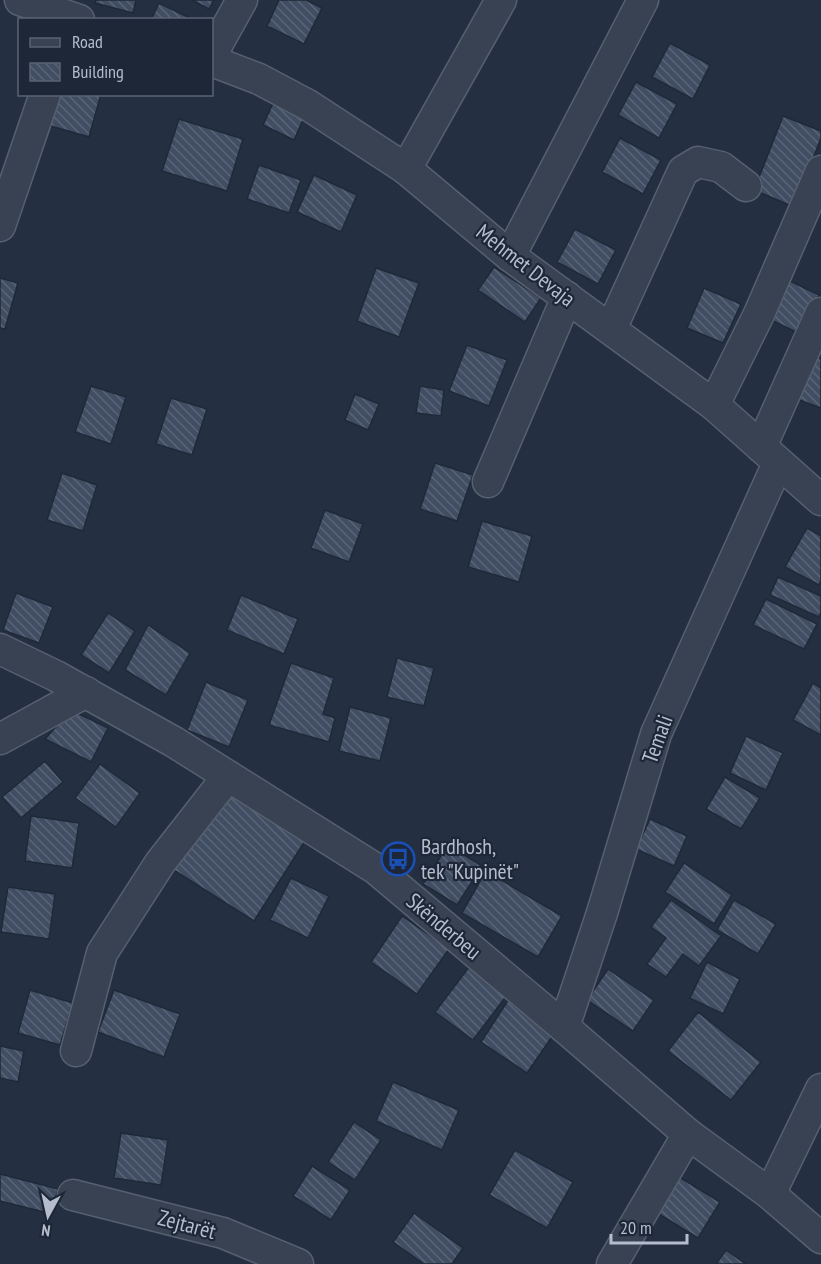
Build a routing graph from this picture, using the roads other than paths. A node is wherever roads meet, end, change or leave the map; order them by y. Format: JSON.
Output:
{"nodes":[{"id":1,"x":20,"y":0,"type":"edge"},
{"id":2,"x":242,"y":0,"type":"edge"},
{"id":3,"x":501,"y":0,"type":"edge"},
{"id":4,"x":643,"y":0,"type":"edge"},
{"id":5,"x":76,"y":14,"type":"edge"},
{"id":6,"x":213,"y":52,"type":"edge"},
{"id":7,"x":213,"y":61,"type":"edge"},
{"id":8,"x":44,"y":96,"type":"edge"},
{"id":9,"x":406,"y":169,"type":"junction"},
{"id":10,"x":821,"y":171,"type":"edge"},
{"id":11,"x":746,"y":186,"type":"dead end"},
{"id":12,"x":0,"y":226,"type":"edge"},
{"id":13,"x":510,"y":255,"type":"junction"},
{"id":14,"x":567,"y":297,"type":"junction"},
{"id":15,"x":821,"y":313,"type":"edge"},
{"id":16,"x":611,"y":329,"type":"junction"},
{"id":17,"x":714,"y":405,"type":"junction"},
{"id":18,"x":770,"y":455,"type":"junction"},
{"id":19,"x":488,"y":482,"type":"dead end"},
{"id":20,"x":821,"y":500,"type":"edge"},
{"id":21,"x":0,"y":649,"type":"edge"},
{"id":22,"x":86,"y":692,"type":"junction"},
{"id":23,"x":0,"y":739,"type":"edge"},
{"id":24,"x":228,"y":776,"type":"junction"},
{"id":25,"x":564,"y":1027,"type":"junction"},
{"id":26,"x":76,"y":1051,"type":"dead end"},
{"id":27,"x":821,"y":1089,"type":"edge"},
{"id":28,"x":688,"y":1134,"type":"junction"},
{"id":29,"x":770,"y":1194,"type":"junction"},
{"id":30,"x":73,"y":1195,"type":"dead end"},
{"id":31,"x":821,"y":1238,"type":"edge"},
{"id":32,"x":298,"y":1264,"type":"edge"},
{"id":33,"x":612,"y":1264,"type":"edge"}],
"edges":[{"from":1,"to":5,"type":"street"},
{"from":2,"to":6,"type":"street"},
{"from":3,"to":9,"type":"street"},
{"from":4,"to":13,"type":"street"},
{"from":7,"to":9,"type":"street","name":"Mehmet Devaja"},
{"from":8,"to":12,"type":"street"},
{"from":9,"to":13,"type":"street","name":"Mehmet Devaja"},
{"from":10,"to":17,"type":"street"},
{"from":11,"to":16,"type":"street"},
{"from":13,"to":14,"type":"street","name":"Mehmet Devaja"},
{"from":14,"to":16,"type":"street","name":"Mehmet Devaja"},
{"from":14,"to":19,"type":"street"},
{"from":15,"to":18,"type":"street","name":"Temali"},
{"from":16,"to":17,"type":"street","name":"Mehmet Devaja"},
{"from":17,"to":18,"type":"street","name":"Mehmet Devaja"},
{"from":18,"to":20,"type":"street","name":"Mehmet Devaja"},
{"from":18,"to":25,"type":"street","name":"Temali"},
{"from":21,"to":22,"type":"street","name":"Skënderbeu"},
{"from":22,"to":23,"type":"street"},
{"from":22,"to":24,"type":"street","name":"Skënderbeu"},
{"from":24,"to":25,"type":"street","name":"Skënderbeu"},
{"from":24,"to":26,"type":"street"},
{"from":25,"to":28,"type":"street","name":"Skënderbeu"},
{"from":27,"to":29,"type":"street"},
{"from":28,"to":29,"type":"street","name":"Skënderbeu"},
{"from":28,"to":33,"type":"street"},
{"from":29,"to":31,"type":"street","name":"Skënderbeu"},
{"from":30,"to":32,"type":"street","name":"Zejtarët"}]}
